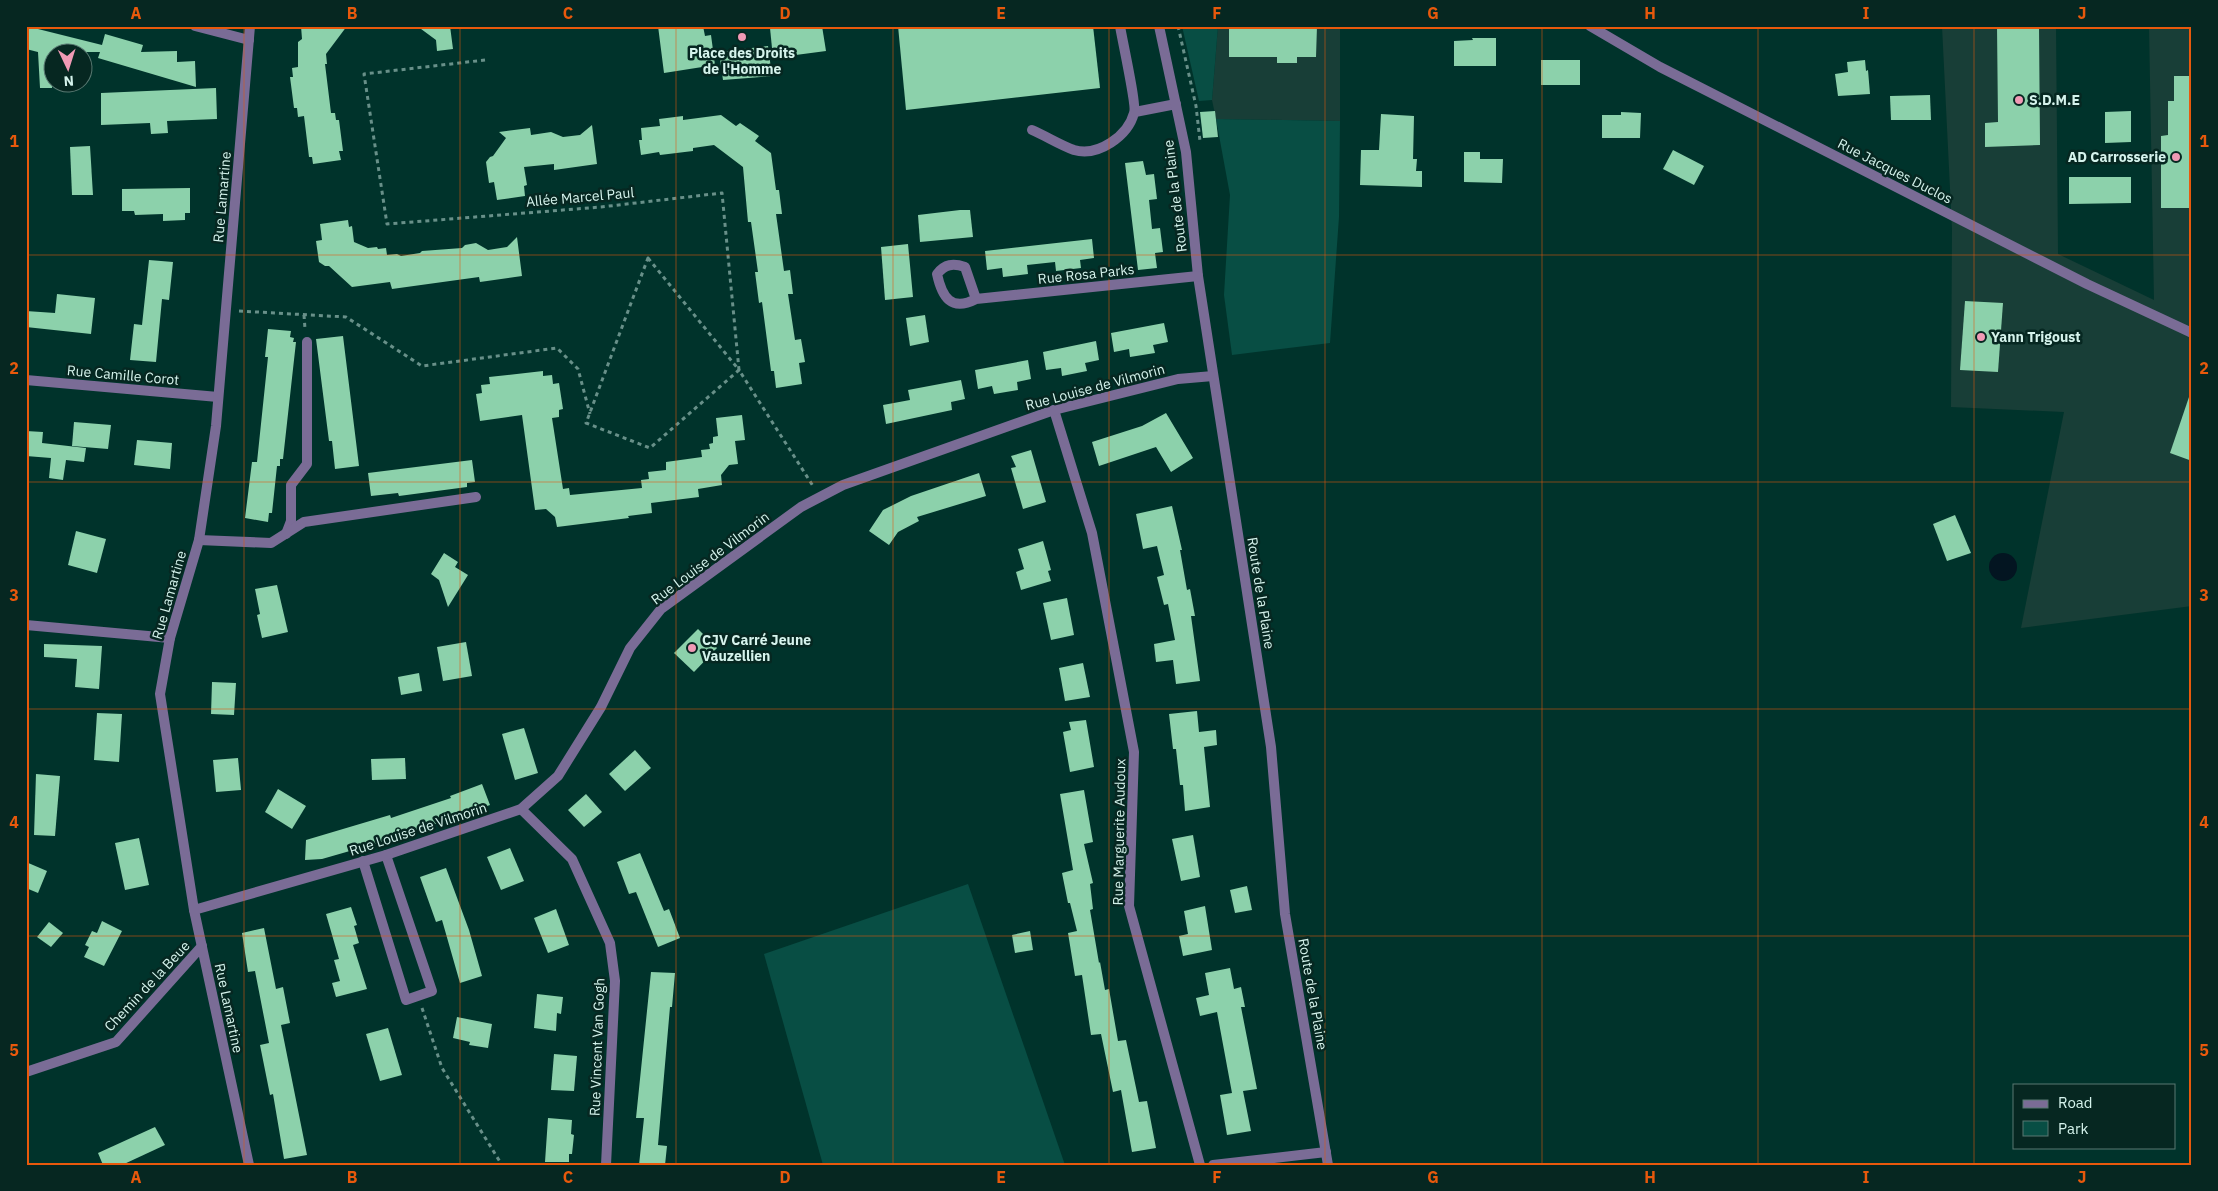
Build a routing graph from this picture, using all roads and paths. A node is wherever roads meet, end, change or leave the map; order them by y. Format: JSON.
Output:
{"nodes":[{"id":1,"x":195,"y":26,"type":"edge"},
{"id":2,"x":250,"y":26,"type":"edge"},
{"id":3,"x":1120,"y":26,"type":"edge"},
{"id":4,"x":1159,"y":26,"type":"edge"},
{"id":5,"x":1590,"y":26,"type":"edge"},
{"id":6,"x":249,"y":40,"type":"junction"},
{"id":7,"x":486,"y":60,"type":"dead end"},
{"id":8,"x":1176,"y":104,"type":"junction"},
{"id":9,"x":1135,"y":112,"type":"junction"},
{"id":10,"x":1032,"y":130,"type":"dead end"},
{"id":11,"x":1198,"y":276,"type":"junction"},
{"id":12,"x":976,"y":299,"type":"dead end"},
{"id":13,"x":226,"y":311,"type":"junction"},
{"id":14,"x":2192,"y":333,"type":"edge"},
{"id":15,"x":307,"y":342,"type":"dead end"},
{"id":16,"x":739,"y":370,"type":"junction"},
{"id":17,"x":1213,"y":376,"type":"junction"},
{"id":18,"x":26,"y":380,"type":"edge"},
{"id":19,"x":218,"y":398,"type":"junction"},
{"id":20,"x":1054,"y":410,"type":"junction"},
{"id":21,"x":590,"y":415,"type":"junction"},
{"id":22,"x":820,"y":496,"type":"junction"},
{"id":23,"x":476,"y":497,"type":"dead end"},
{"id":24,"x":286,"y":535,"type":"junction"},
{"id":25,"x":199,"y":540,"type":"junction"},
{"id":26,"x":26,"y":625,"type":"edge"},
{"id":27,"x":170,"y":638,"type":"junction"},
{"id":28,"x":522,"y":809,"type":"junction"},
{"id":29,"x":386,"y":855,"type":"junction"},
{"id":30,"x":363,"y":861,"type":"junction"},
{"id":31,"x":194,"y":910,"type":"junction"},
{"id":32,"x":202,"y":946,"type":"junction"},
{"id":33,"x":420,"y":995,"type":"junction"},
{"id":34,"x":26,"y":1072,"type":"edge"},
{"id":35,"x":1326,"y":1152,"type":"junction"},
{"id":36,"x":249,"y":1165,"type":"edge"},
{"id":37,"x":502,"y":1165,"type":"edge"},
{"id":38,"x":606,"y":1165,"type":"edge"},
{"id":39,"x":1200,"y":1165,"type":"edge"},
{"id":40,"x":1213,"y":1165,"type":"edge"},
{"id":41,"x":1328,"y":1165,"type":"edge"}],
"edges":[{"from":1,"to":6,"type":"street"},
{"from":2,"to":6,"type":"street","name":"Rue Lamartine"},
{"from":3,"to":9,"type":"street"},
{"from":4,"to":8,"type":"street","name":"Route de la Plaine"},
{"from":5,"to":14,"type":"street","name":"Rue Jacques Duclos"},
{"from":6,"to":13,"type":"street","name":"Rue Lamartine"},
{"from":7,"to":16,"type":"path","name":"Allée Marcel Paul"},
{"from":8,"to":9,"type":"street"},
{"from":8,"to":11,"type":"street","name":"Route de la Plaine"},
{"from":9,"to":10,"type":"street"},
{"from":11,"to":12,"type":"street","name":"Rue Rosa Parks"},
{"from":11,"to":17,"type":"street","name":"Route de la Plaine"},
{"from":13,"to":19,"type":"street","name":"Rue Lamartine"},
{"from":13,"to":21,"type":"path"},
{"from":15,"to":24,"type":"street"},
{"from":16,"to":21,"type":"path"},
{"from":16,"to":21,"type":"path"},
{"from":16,"to":22,"type":"path","name":"Allée Marcel Paul"},
{"from":17,"to":20,"type":"street","name":"Rue Louise de Vilmorin"},
{"from":17,"to":35,"type":"street","name":"Route de la Plaine"},
{"from":18,"to":19,"type":"street","name":"Rue Camille Corot"},
{"from":19,"to":25,"type":"street","name":"Rue Lamartine"},
{"from":20,"to":22,"type":"street","name":"Rue Louise de Vilmorin"},
{"from":20,"to":39,"type":"street","name":"Rue Marguerite Audoux"},
{"from":22,"to":28,"type":"street","name":"Rue Louise de Vilmorin"},
{"from":23,"to":24,"type":"street"},
{"from":24,"to":25,"type":"street"},
{"from":25,"to":27,"type":"street","name":"Rue Lamartine"},
{"from":26,"to":27,"type":"street"},
{"from":27,"to":31,"type":"street","name":"Rue Lamartine"},
{"from":28,"to":29,"type":"street","name":"Rue Louise de Vilmorin"},
{"from":28,"to":38,"type":"street","name":"Rue Vincent Van Gogh"},
{"from":29,"to":30,"type":"street","name":"Rue Louise de Vilmorin"},
{"from":29,"to":33,"type":"street"},
{"from":30,"to":31,"type":"street","name":"Rue Louise de Vilmorin"},
{"from":30,"to":33,"type":"street"},
{"from":31,"to":32,"type":"street","name":"Rue Lamartine"},
{"from":32,"to":34,"type":"street","name":"Chemin de la Beue"},
{"from":32,"to":36,"type":"street","name":"Rue Lamartine"},
{"from":33,"to":37,"type":"path"},
{"from":35,"to":40,"type":"street"},
{"from":35,"to":41,"type":"street","name":"Route de la Plaine"}]}
